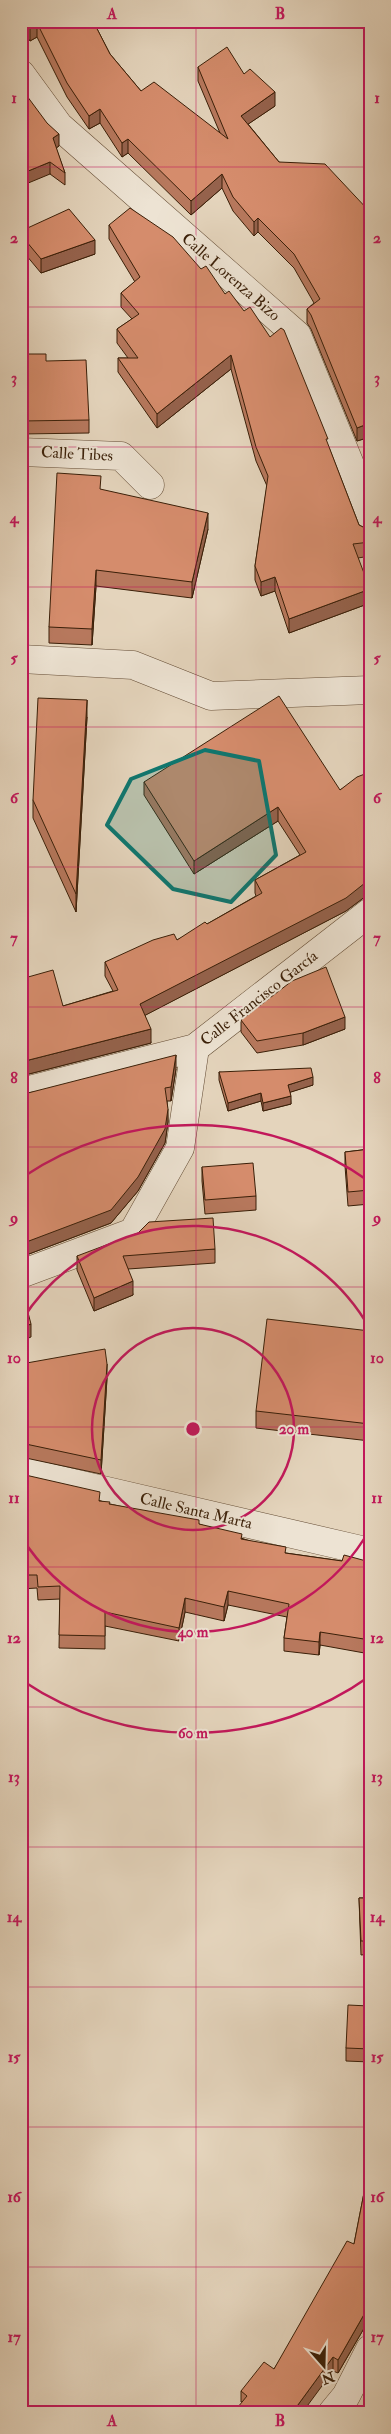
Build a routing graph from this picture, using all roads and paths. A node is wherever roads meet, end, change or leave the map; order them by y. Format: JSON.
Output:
{"nodes":[{"id":1,"x":21,"y":74,"type":"edge"},
{"id":2,"x":21,"y":452,"type":"edge"},
{"id":3,"x":150,"y":485,"type":"dead end"},
{"id":4,"x":370,"y":528,"type":"edge"},
{"id":5,"x":21,"y":659,"type":"edge"},
{"id":6,"x":370,"y":690,"type":"edge"},
{"id":7,"x":370,"y":912,"type":"edge"},
{"id":8,"x":195,"y":1048,"type":"junction"},
{"id":9,"x":21,"y":1092,"type":"edge"},
{"id":10,"x":21,"y":1274,"type":"edge"},
{"id":11,"x":21,"y":1471,"type":"edge"},
{"id":12,"x":370,"y":1552,"type":"edge"},
{"id":13,"x":370,"y":2349,"type":"edge"},
{"id":14,"x":332,"y":2413,"type":"edge"}],
"edges":[{"from":1,"to":4,"type":"street","name":"Calle Lorenza Bizo"},
{"from":2,"to":3,"type":"street","name":"Calle Tibes"},
{"from":5,"to":6,"type":"street"},
{"from":7,"to":8,"type":"street","name":"Calle Francisco García"},
{"from":8,"to":9,"type":"street","name":"Calle Francisco García"},
{"from":8,"to":10,"type":"street"},
{"from":11,"to":12,"type":"street","name":"Calle Santa Marta"},
{"from":13,"to":14,"type":"street"}]}
